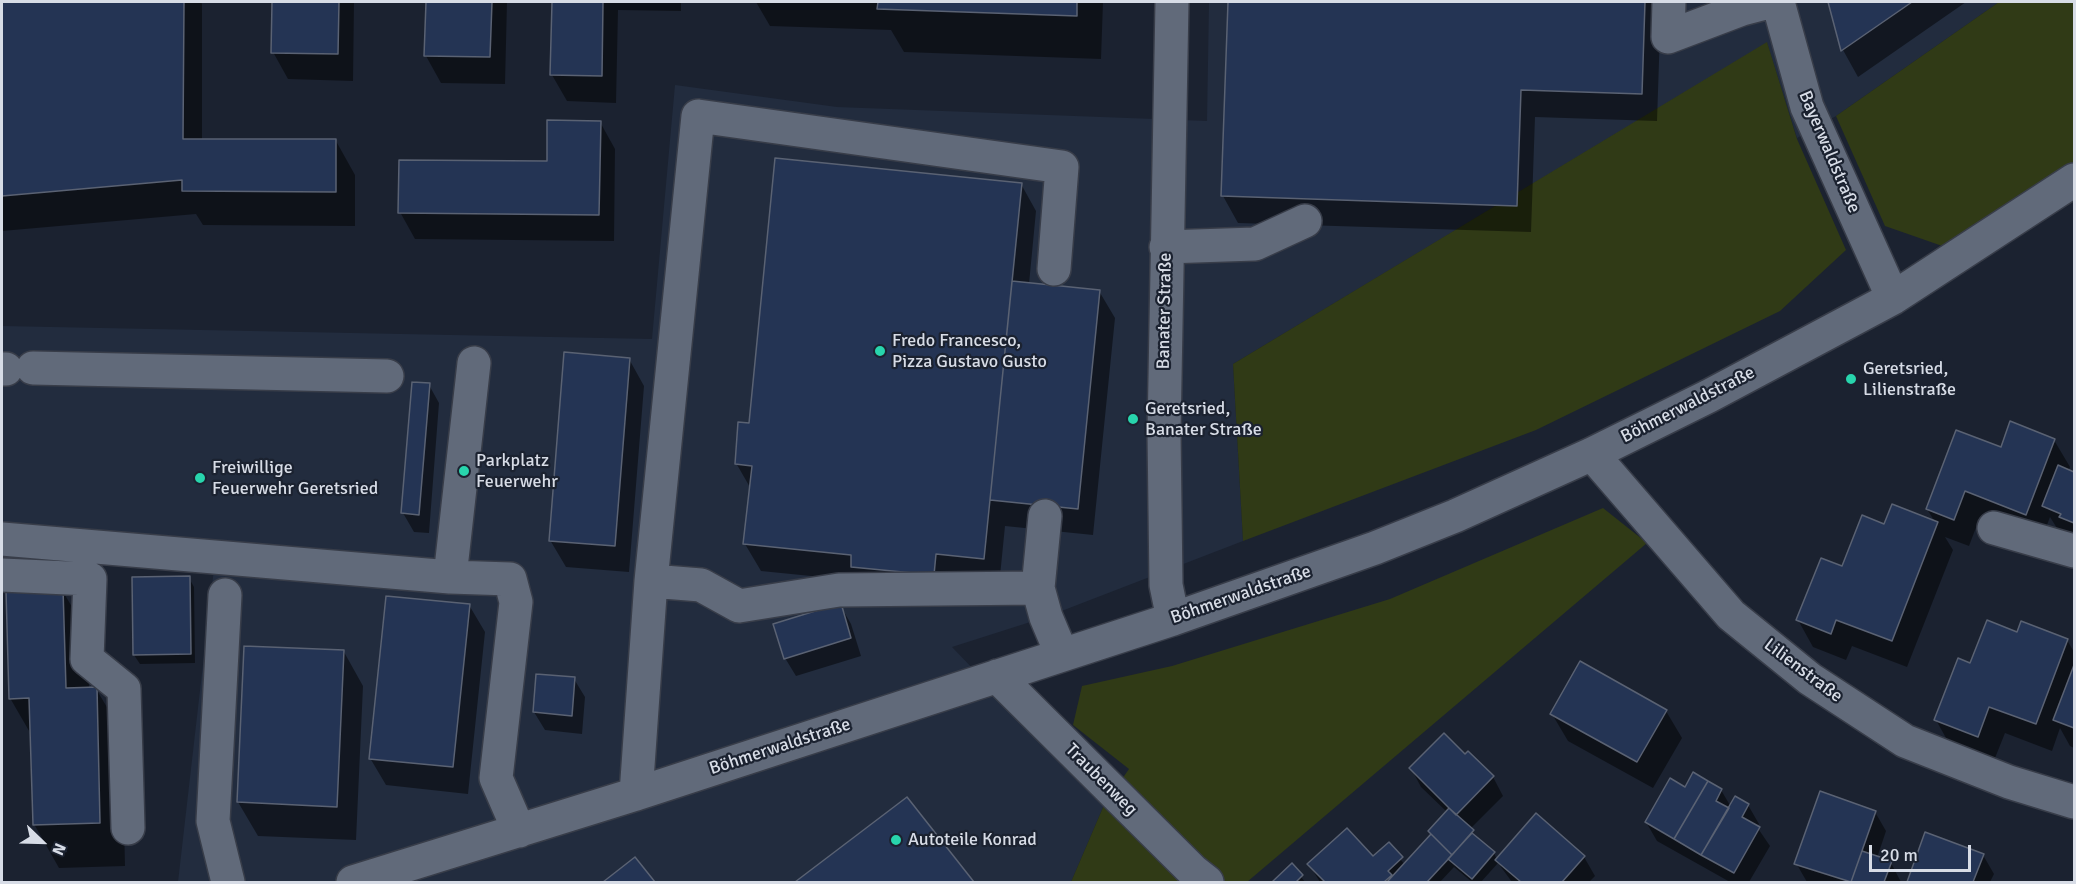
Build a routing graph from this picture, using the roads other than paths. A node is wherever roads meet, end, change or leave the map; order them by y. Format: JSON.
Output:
{"nodes":[{"id":1,"x":1172,"y":2,"type":"edge"},
{"id":2,"x":1669,"y":2,"type":"edge"},
{"id":3,"x":1769,"y":2,"type":"edge"},
{"id":4,"x":1778,"y":2,"type":"edge"},
{"id":5,"x":2074,"y":180,"type":"edge"},
{"id":6,"x":1305,"y":221,"type":"dead end"},
{"id":7,"x":1166,"y":247,"type":"junction"},
{"id":8,"x":1054,"y":269,"type":"dead end"},
{"id":9,"x":1893,"y":298,"type":"junction"},
{"id":10,"x":474,"y":363,"type":"dead end"},
{"id":11,"x":14,"y":369,"type":"edge"},
{"id":12,"x":387,"y":376,"type":"dead end"},
{"id":13,"x":1592,"y":454,"type":"junction"},
{"id":14,"x":1045,"y":516,"type":"dead end"},
{"id":15,"x":1994,"y":528,"type":"dead end"},
{"id":16,"x":2,"y":539,"type":"edge"},
{"id":17,"x":2074,"y":551,"type":"edge"},
{"id":18,"x":2,"y":575,"type":"edge"},
{"id":19,"x":450,"y":577,"type":"junction"},
{"id":20,"x":651,"y":581,"type":"junction"},
{"id":21,"x":1038,"y":588,"type":"junction"},
{"id":22,"x":225,"y":595,"type":"dead end"},
{"id":23,"x":1173,"y":620,"type":"junction"},
{"id":24,"x":1062,"y":655,"type":"junction"},
{"id":25,"x":997,"y":676,"type":"junction"},
{"id":26,"x":636,"y":794,"type":"junction"},
{"id":27,"x":2074,"y":802,"type":"edge"},
{"id":28,"x":128,"y":828,"type":"dead end"},
{"id":29,"x":519,"y":831,"type":"junction"},
{"id":30,"x":228,"y":882,"type":"edge"},
{"id":31,"x":353,"y":882,"type":"edge"},
{"id":32,"x":1207,"y":882,"type":"edge"}],
"edges":[{"from":1,"to":7,"type":"street","name":"Banater Straße"},
{"from":2,"to":3,"type":"street"},
{"from":4,"to":9,"type":"street","name":"Bayerwaldstraße"},
{"from":5,"to":9,"type":"street","name":"Böhmerwaldstraße"},
{"from":6,"to":7,"type":"street"},
{"from":7,"to":23,"type":"street","name":"Banater Straße"},
{"from":8,"to":20,"type":"street"},
{"from":9,"to":13,"type":"street","name":"Böhmerwaldstraße"},
{"from":10,"to":19,"type":"street"},
{"from":11,"to":12,"type":"street"},
{"from":13,"to":23,"type":"street","name":"Böhmerwaldstraße"},
{"from":13,"to":27,"type":"street","name":"Lilienstraße"},
{"from":14,"to":21,"type":"street"},
{"from":15,"to":17,"type":"street"},
{"from":16,"to":19,"type":"street"},
{"from":18,"to":28,"type":"street"},
{"from":19,"to":29,"type":"street"},
{"from":20,"to":21,"type":"street"},
{"from":20,"to":26,"type":"street"},
{"from":21,"to":24,"type":"street"},
{"from":22,"to":30,"type":"street"},
{"from":23,"to":24,"type":"street","name":"Böhmerwaldstraße"},
{"from":24,"to":25,"type":"street","name":"Böhmerwaldstraße"},
{"from":25,"to":26,"type":"street","name":"Böhmerwaldstraße"},
{"from":25,"to":32,"type":"street","name":"Traubenweg"},
{"from":26,"to":29,"type":"street","name":"Böhmerwaldstraße"},
{"from":29,"to":31,"type":"street","name":"Böhmerwaldstraße"}]}
